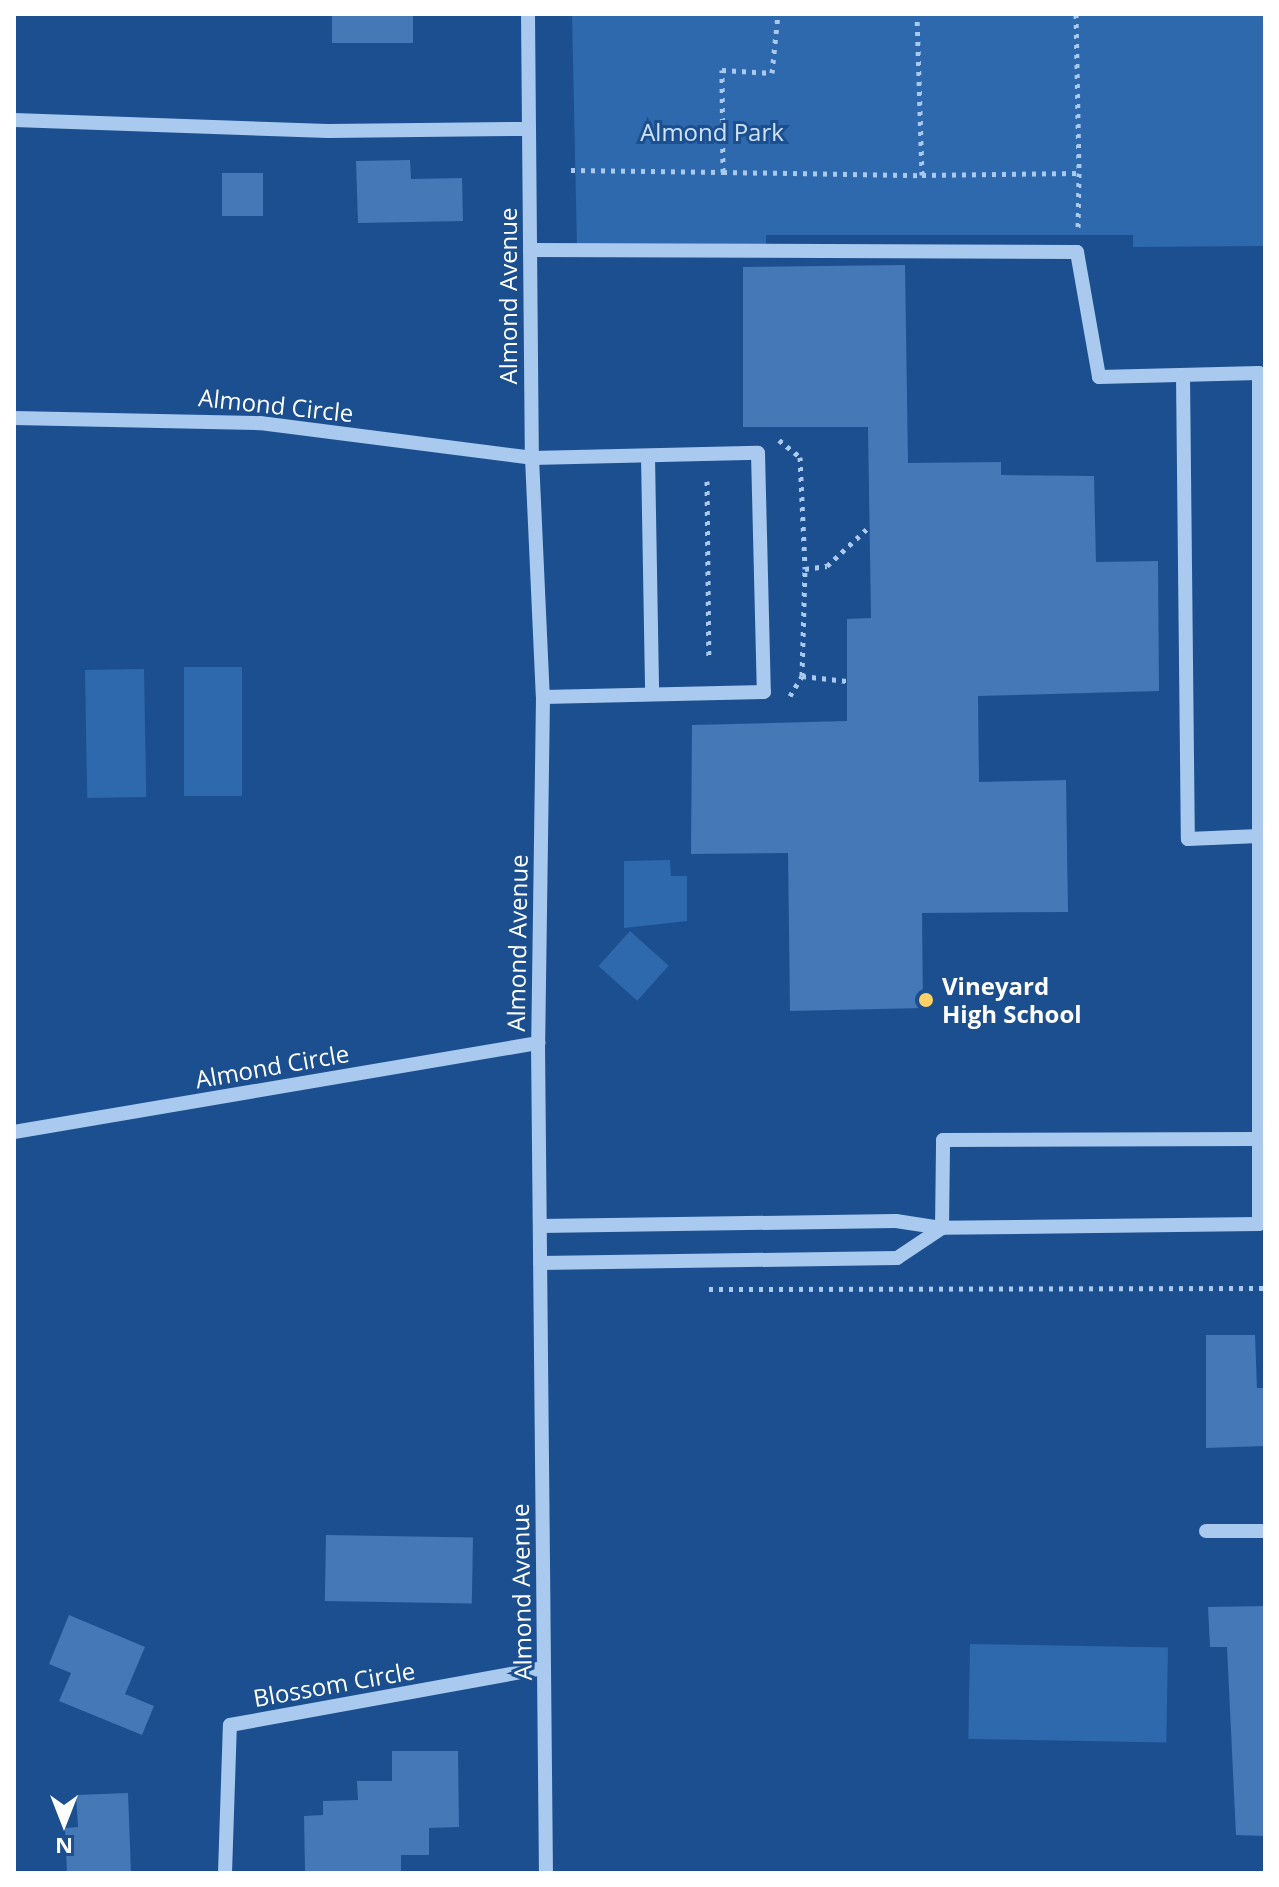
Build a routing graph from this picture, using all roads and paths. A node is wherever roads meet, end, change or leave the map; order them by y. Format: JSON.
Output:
{"nodes":[{"id":1,"x":528,"y":14,"type":"edge"},
{"id":2,"x":778,"y":14,"type":"edge"},
{"id":3,"x":917,"y":14,"type":"edge"},
{"id":4,"x":1076,"y":14,"type":"edge"},
{"id":5,"x":14,"y":120,"type":"edge"},
{"id":6,"x":529,"y":129,"type":"junction"},
{"id":7,"x":571,"y":170,"type":"dead end"},
{"id":8,"x":723,"y":172,"type":"junction"},
{"id":9,"x":1079,"y":173,"type":"junction"},
{"id":10,"x":922,"y":175,"type":"junction"},
{"id":11,"x":530,"y":250,"type":"junction"},
{"id":12,"x":1077,"y":252,"type":"junction"},
{"id":13,"x":1183,"y":375,"type":"junction"},
{"id":14,"x":14,"y":418,"type":"edge"},
{"id":15,"x":648,"y":456,"type":"junction"},
{"id":16,"x":532,"y":458,"type":"junction"},
{"id":17,"x":707,"y":481,"type":"dead end"},
{"id":18,"x":709,"y":658,"type":"dead end"},
{"id":19,"x":802,"y":676,"type":"dead end"},
{"id":20,"x":847,"y":681,"type":"dead end"},
{"id":21,"x":652,"y":694,"type":"junction"},
{"id":22,"x":543,"y":697,"type":"junction"},
{"id":23,"x":1262,"y":727,"type":"edge"},
{"id":24,"x":1259,"y":836,"type":"junction"},
{"id":25,"x":538,"y":1043,"type":"junction"},
{"id":26,"x":1262,"y":1062,"type":"edge"},
{"id":27,"x":14,"y":1132,"type":"edge"},
{"id":28,"x":1259,"y":1139,"type":"junction"},
{"id":29,"x":540,"y":1226,"type":"junction"},
{"id":30,"x":942,"y":1228,"type":"junction"},
{"id":31,"x":540,"y":1263,"type":"junction"},
{"id":32,"x":1265,"y":1288,"type":"edge"},
{"id":33,"x":695,"y":1289,"type":"dead end"},
{"id":34,"x":1206,"y":1531,"type":"dead end"},
{"id":35,"x":1265,"y":1531,"type":"edge"},
{"id":36,"x":544,"y":1668,"type":"junction"},
{"id":37,"x":225,"y":1873,"type":"edge"},
{"id":38,"x":546,"y":1873,"type":"edge"}],
"edges":[{"from":1,"to":6,"type":"street","name":"Almond Avenue"},
{"from":2,"to":8,"type":"path"},
{"from":3,"to":10,"type":"path"},
{"from":4,"to":9,"type":"path"},
{"from":5,"to":6,"type":"street"},
{"from":6,"to":11,"type":"street","name":"Almond Avenue"},
{"from":7,"to":8,"type":"path"},
{"from":8,"to":10,"type":"path"},
{"from":9,"to":10,"type":"path"},
{"from":9,"to":12,"type":"path"},
{"from":11,"to":12,"type":"street"},
{"from":11,"to":16,"type":"street","name":"Almond Avenue"},
{"from":12,"to":13,"type":"street"},
{"from":13,"to":23,"type":"street"},
{"from":13,"to":24,"type":"street"},
{"from":14,"to":16,"type":"street","name":"Almond Circle"},
{"from":15,"to":16,"type":"street","name":"Almond Circle"},
{"from":15,"to":21,"type":"street"},
{"from":15,"to":21,"type":"street","name":"Almond Circle"},
{"from":16,"to":22,"type":"street","name":"Almond Avenue"},
{"from":17,"to":18,"type":"path"},
{"from":19,"to":20,"type":"path"},
{"from":21,"to":22,"type":"street"},
{"from":22,"to":25,"type":"street","name":"Almond Avenue"},
{"from":23,"to":24,"type":"street"},
{"from":24,"to":26,"type":"street"},
{"from":25,"to":27,"type":"street","name":"Almond Circle"},
{"from":25,"to":29,"type":"street","name":"Almond Avenue"},
{"from":26,"to":28,"type":"street"},
{"from":28,"to":30,"type":"street"},
{"from":28,"to":30,"type":"street"},
{"from":29,"to":30,"type":"street"},
{"from":29,"to":31,"type":"street","name":"Almond Avenue"},
{"from":30,"to":31,"type":"street"},
{"from":31,"to":36,"type":"street","name":"Almond Avenue"},
{"from":32,"to":33,"type":"path"},
{"from":34,"to":35,"type":"street"},
{"from":36,"to":37,"type":"street","name":"Blossom Circle"},
{"from":36,"to":38,"type":"street","name":"Almond Avenue"}]}
